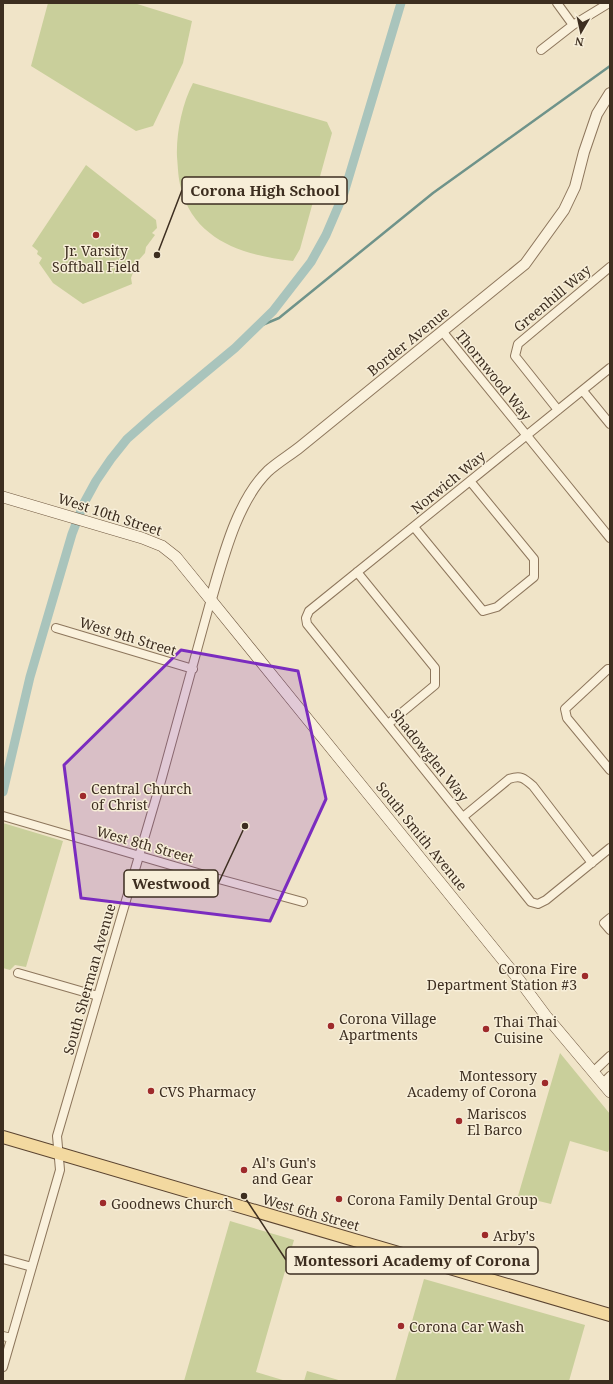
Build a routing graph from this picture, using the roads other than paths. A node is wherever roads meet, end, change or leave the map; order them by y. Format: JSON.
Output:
{"nodes":[{"id":1,"x":557,"y":3,"type":"edge"},
{"id":2,"x":609,"y":3,"type":"edge"},
{"id":3,"x":573,"y":25,"type":"junction"},
{"id":4,"x":541,"y":50,"type":"dead end"},
{"id":5,"x":610,"y":92,"type":"edge"},
{"id":6,"x":610,"y":267,"type":"edge"},
{"id":7,"x":442,"y":331,"type":"junction"},
{"id":8,"x":610,"y":368,"type":"edge"},
{"id":9,"x":583,"y":391,"type":"junction"},
{"id":10,"x":558,"y":410,"type":"junction"},
{"id":11,"x":610,"y":424,"type":"edge"},
{"id":12,"x":526,"y":436,"type":"junction"},
{"id":13,"x":470,"y":481,"type":"junction"},
{"id":14,"x":3,"y":497,"type":"edge"},
{"id":15,"x":414,"y":527,"type":"junction"},
{"id":16,"x":610,"y":538,"type":"edge"},
{"id":17,"x":358,"y":572,"type":"junction"},
{"id":18,"x":211,"y":599,"type":"junction"},
{"id":19,"x":306,"y":618,"type":"joint"},
{"id":20,"x":56,"y":628,"type":"dead end"},
{"id":21,"x":193,"y":668,"type":"junction"},
{"id":22,"x":610,"y":669,"type":"edge"},
{"id":23,"x":388,"y":724,"type":"junction"},
{"id":24,"x":610,"y":770,"type":"edge"},
{"id":25,"x":4,"y":816,"type":"edge"},
{"id":26,"x":463,"y":817,"type":"junction"},
{"id":27,"x":610,"y":848,"type":"edge"},
{"id":28,"x":139,"y":855,"type":"junction"},
{"id":29,"x":592,"y":863,"type":"junction"},
{"id":30,"x":303,"y":902,"type":"dead end"},
{"id":31,"x":607,"y":920,"type":"edge"},
{"id":32,"x":610,"y":930,"type":"edge"},
{"id":33,"x":18,"y":973,"type":"dead end"},
{"id":34,"x":98,"y":996,"type":"junction"},
{"id":35,"x":610,"y":1056,"type":"edge"},
{"id":36,"x":593,"y":1072,"type":"junction"},
{"id":37,"x":606,"y":1080,"type":"edge"},
{"id":38,"x":610,"y":1092,"type":"edge"},
{"id":39,"x":3,"y":1137,"type":"edge"},
{"id":40,"x":59,"y":1154,"type":"junction"},
{"id":41,"x":3,"y":1259,"type":"edge"},
{"id":42,"x":32,"y":1267,"type":"junction"},
{"id":43,"x":610,"y":1315,"type":"edge"},
{"id":44,"x":7,"y":1337,"type":"edge"},
{"id":45,"x":3,"y":1367,"type":"edge"}],
"edges":[{"from":1,"to":3,"type":"street"},
{"from":2,"to":3,"type":"street"},
{"from":3,"to":4,"type":"street"},
{"from":5,"to":7,"type":"street","name":"Border Avenue"},
{"from":6,"to":10,"type":"street","name":"Greenhill Way"},
{"from":7,"to":12,"type":"street","name":"Thornwood Way"},
{"from":7,"to":18,"type":"street","name":"Border Avenue"},
{"from":8,"to":9,"type":"street","name":"Norwich Way"},
{"from":9,"to":10,"type":"street","name":"Norwich Way"},
{"from":9,"to":11,"type":"street"},
{"from":10,"to":12,"type":"street","name":"Norwich Way"},
{"from":12,"to":13,"type":"street","name":"Norwich Way"},
{"from":12,"to":16,"type":"street","name":"Thornwood Way"},
{"from":13,"to":15,"type":"street","name":"Norwich Way"},
{"from":13,"to":15,"type":"street"},
{"from":14,"to":18,"type":"main road","name":"West 10th Street"},
{"from":15,"to":17,"type":"street","name":"Norwich Way"},
{"from":17,"to":19,"type":"street","name":"Norwich Way"},
{"from":17,"to":23,"type":"street"},
{"from":18,"to":21,"type":"street","name":"South Sherman Avenue"},
{"from":18,"to":36,"type":"main road","name":"South Smith Avenue"},
{"from":19,"to":23,"type":"street","name":"Shadowglen Way"},
{"from":20,"to":21,"type":"street","name":"West 9th Street"},
{"from":21,"to":28,"type":"street","name":"South Sherman Avenue"},
{"from":22,"to":24,"type":"street"},
{"from":23,"to":26,"type":"street","name":"Shadowglen Way"},
{"from":25,"to":28,"type":"street","name":"West 8th Street"},
{"from":26,"to":29,"type":"street"},
{"from":26,"to":29,"type":"street","name":"Shadowglen Way"},
{"from":27,"to":29,"type":"street"},
{"from":28,"to":30,"type":"street","name":"West 8th Street"},
{"from":28,"to":34,"type":"street","name":"South Sherman Avenue"},
{"from":31,"to":32,"type":"street"},
{"from":33,"to":34,"type":"street"},
{"from":34,"to":40,"type":"street","name":"South Sherman Avenue"},
{"from":35,"to":36,"type":"street"},
{"from":36,"to":37,"type":"main road","name":"South Smith Avenue"},
{"from":37,"to":38,"type":"main road","name":"South Smith Avenue"},
{"from":39,"to":40,"type":"main road","name":"West 6th Street"},
{"from":40,"to":42,"type":"street","name":"South Sherman Avenue"},
{"from":40,"to":43,"type":"main road","name":"West 6th Street"},
{"from":41,"to":42,"type":"street"},
{"from":42,"to":44,"type":"street","name":"South Sherman Avenue"},
{"from":44,"to":45,"type":"street","name":"South Sherman Avenue"}]}
